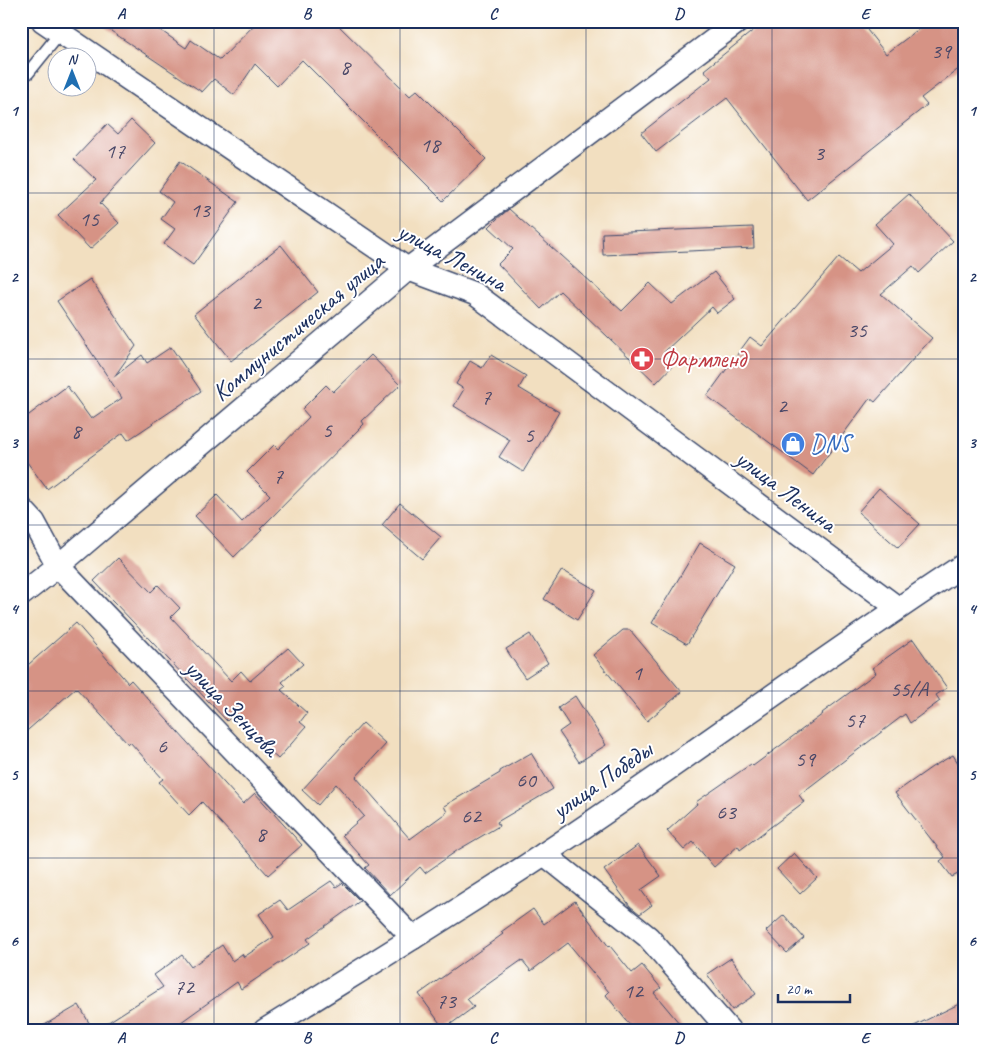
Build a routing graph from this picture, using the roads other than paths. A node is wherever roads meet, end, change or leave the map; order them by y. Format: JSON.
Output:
{"nodes":[{"id":1,"x":739,"y":21,"type":"edge"},
{"id":2,"x":52,"y":27,"type":"edge"},
{"id":3,"x":21,"y":77,"type":"edge"},
{"id":4,"x":408,"y":270,"type":"junction"},
{"id":5,"x":21,"y":508,"type":"edge"},
{"id":6,"x":965,"y":564,"type":"edge"},
{"id":7,"x":58,"y":566,"type":"junction"},
{"id":8,"x":21,"y":595,"type":"edge"},
{"id":9,"x":898,"y":608,"type":"junction"},
{"id":10,"x":544,"y":854,"type":"junction"},
{"id":11,"x":413,"y":938,"type":"junction"},
{"id":12,"x":264,"y":1030,"type":"edge"},
{"id":13,"x":729,"y":1030,"type":"edge"}],
"edges":[{"from":1,"to":4,"type":"street","name":"Коммунистическая улица"},
{"from":2,"to":3,"type":"lane"},
{"from":2,"to":4,"type":"street","name":"улица Ленина"},
{"from":4,"to":7,"type":"street","name":"Коммунистическая улица"},
{"from":4,"to":9,"type":"street","name":"улица Ленина"},
{"from":5,"to":7,"type":"street","name":"улица Зенцова"},
{"from":6,"to":9,"type":"street","name":"улица Победы"},
{"from":7,"to":8,"type":"street","name":"Коммунистическая улица"},
{"from":7,"to":11,"type":"street","name":"улица Зенцова"},
{"from":9,"to":10,"type":"street","name":"улица Победы"},
{"from":10,"to":11,"type":"street","name":"улица Победы"},
{"from":10,"to":13,"type":"street"},
{"from":11,"to":12,"type":"street","name":"улица Победы"}]}
